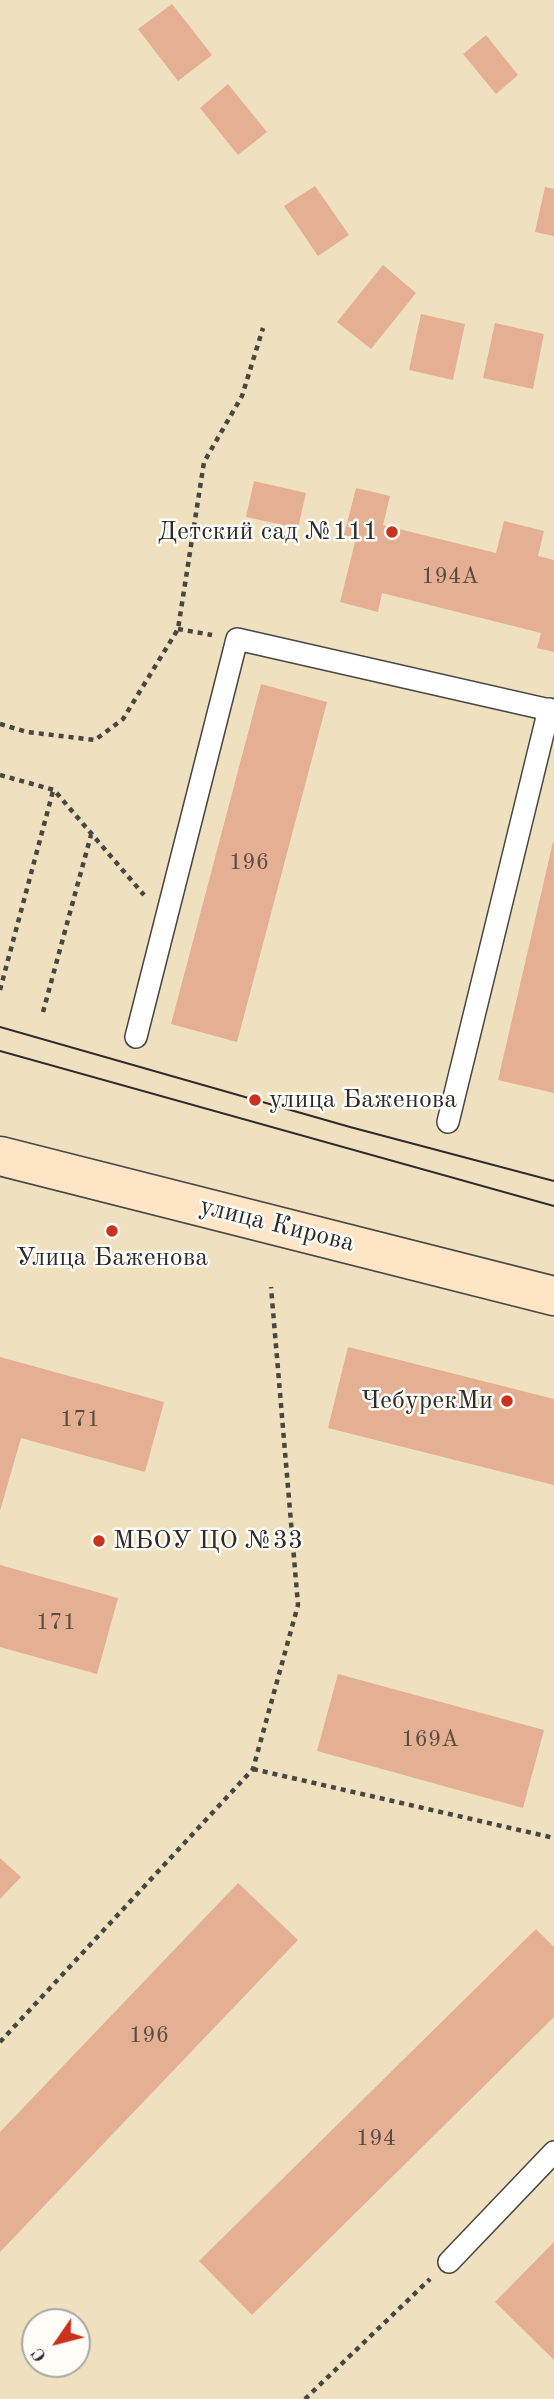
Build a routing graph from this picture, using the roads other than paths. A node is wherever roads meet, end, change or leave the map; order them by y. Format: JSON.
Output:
{"nodes":[{"id":1,"x":552,"y":710,"type":"edge"},
{"id":2,"x":136,"y":1037,"type":"dead end"},
{"id":3,"x":448,"y":1122,"type":"dead end"},
{"id":4,"x":0,"y":1156,"type":"edge"},
{"id":5,"x":554,"y":1296,"type":"edge"},
{"id":6,"x":554,"y":2152,"type":"edge"},
{"id":7,"x":449,"y":2262,"type":"road end"}],
"edges":[{"from":1,"to":2,"type":"lane"},
{"from":1,"to":3,"type":"lane"},
{"from":4,"to":5,"type":"street","name":"улица Кирова"},
{"from":6,"to":7,"type":"lane"}]}
